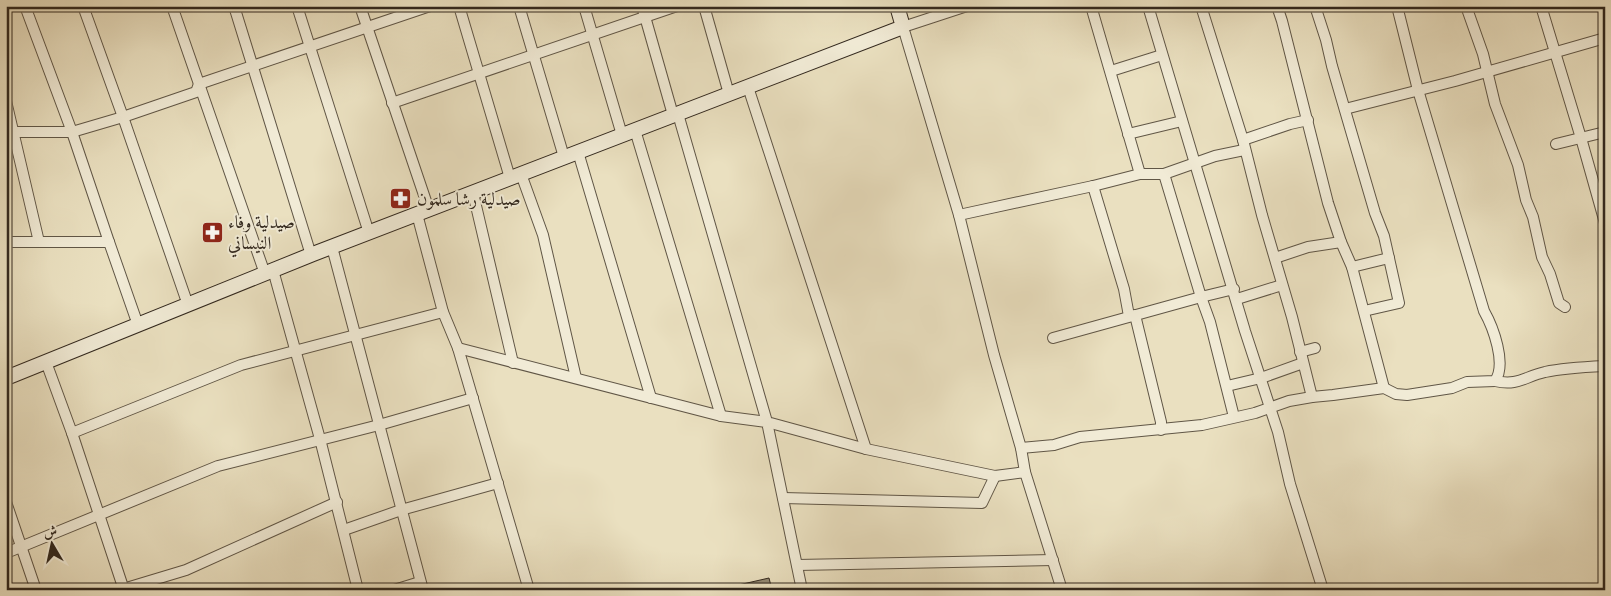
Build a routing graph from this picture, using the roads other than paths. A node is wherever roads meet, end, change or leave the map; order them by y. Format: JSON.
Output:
{"nodes":[{"id":1,"x":25,"y":6,"type":"edge"},
{"id":2,"x":83,"y":6,"type":"edge"},
{"id":3,"x":172,"y":6,"type":"edge"},
{"id":4,"x":234,"y":6,"type":"edge"},
{"id":5,"x":297,"y":6,"type":"edge"},
{"id":6,"x":360,"y":6,"type":"edge"},
{"id":7,"x":430,"y":6,"type":"edge"},
{"id":8,"x":459,"y":6,"type":"edge"},
{"id":9,"x":519,"y":6,"type":"edge"},
{"id":10,"x":584,"y":6,"type":"edge"},
{"id":11,"x":642,"y":6,"type":"edge"},
{"id":12,"x":677,"y":6,"type":"edge"},
{"id":13,"x":704,"y":6,"type":"edge"},
{"id":14,"x":897,"y":6,"type":"edge"},
{"id":15,"x":966,"y":6,"type":"edge"},
{"id":16,"x":1091,"y":6,"type":"edge"},
{"id":17,"x":1148,"y":6,"type":"edge"},
{"id":18,"x":1201,"y":6,"type":"edge"},
{"id":19,"x":1277,"y":6,"type":"edge"},
{"id":20,"x":1315,"y":6,"type":"edge"},
{"id":21,"x":1396,"y":6,"type":"edge"},
{"id":22,"x":1466,"y":6,"type":"edge"},
{"id":23,"x":1541,"y":6,"type":"edge"},
{"id":24,"x":411,"y":9,"type":"edge"},
{"id":25,"x":645,"y":17,"type":"junction"},
{"id":26,"x":903,"y":27,"type":"junction"},
{"id":27,"x":366,"y":28,"type":"junction"},
{"id":28,"x":593,"y":35,"type":"junction"},
{"id":29,"x":1605,"y":38,"type":"edge"},
{"id":30,"x":310,"y":47,"type":"junction"},
{"id":31,"x":1555,"y":52,"type":"junction"},
{"id":32,"x":534,"y":55,"type":"junction"},
{"id":33,"x":1162,"y":56,"type":"junction"},
{"id":34,"x":253,"y":66,"type":"junction"},
{"id":35,"x":1111,"y":71,"type":"junction"},
{"id":36,"x":1486,"y":72,"type":"junction"},
{"id":37,"x":479,"y":74,"type":"junction"},
{"id":38,"x":199,"y":84,"type":"junction"},
{"id":39,"x":748,"y":87,"type":"junction"},
{"id":40,"x":1418,"y":90,"type":"junction"},
{"id":41,"x":729,"y":94,"type":"junction"},
{"id":42,"x":6,"y":101,"type":"edge"},
{"id":43,"x":392,"y":103,"type":"junction"},
{"id":44,"x":1345,"y":110,"type":"junction"},
{"id":45,"x":675,"y":114,"type":"junction"},
{"id":46,"x":124,"y":117,"type":"junction"},
{"id":47,"x":1308,"y":120,"type":"junction"},
{"id":48,"x":1182,"y":121,"type":"junction"},
{"id":49,"x":10,"y":132,"type":"edge"},
{"id":50,"x":72,"y":132,"type":"junction"},
{"id":51,"x":1605,"y":132,"type":"edge"},
{"id":52,"x":628,"y":133,"type":"junction"},
{"id":53,"x":1128,"y":134,"type":"junction"},
{"id":54,"x":1581,"y":138,"type":"junction"},
{"id":55,"x":1556,"y":144,"type":"dead end"},
{"id":56,"x":1244,"y":145,"type":"junction"},
{"id":57,"x":578,"y":152,"type":"junction"},
{"id":58,"x":564,"y":158,"type":"junction"},
{"id":59,"x":1194,"y":163,"type":"junction"},
{"id":60,"x":1140,"y":174,"type":"junction"},
{"id":61,"x":1164,"y":174,"type":"junction"},
{"id":62,"x":516,"y":176,"type":"junction"},
{"id":63,"x":1093,"y":186,"type":"junction"},
{"id":64,"x":473,"y":193,"type":"junction"},
{"id":65,"x":423,"y":212,"type":"junction"},
{"id":66,"x":960,"y":215,"type":"junction"},
{"id":67,"x":1605,"y":223,"type":"edge"},
{"id":68,"x":370,"y":232,"type":"junction"},
{"id":69,"x":6,"y":242,"type":"edge"},
{"id":70,"x":39,"y":242,"type":"junction"},
{"id":71,"x":109,"y":242,"type":"junction"},
{"id":72,"x":1341,"y":242,"type":"junction"},
{"id":73,"x":332,"y":247,"type":"junction"},
{"id":74,"x":311,"y":255,"type":"junction"},
{"id":75,"x":1275,"y":258,"type":"junction"},
{"id":76,"x":1389,"y":258,"type":"junction"},
{"id":77,"x":1352,"y":267,"type":"junction"},
{"id":78,"x":269,"y":272,"type":"junction"},
{"id":79,"x":1282,"y":285,"type":"junction"},
{"id":80,"x":1235,"y":294,"type":"junction"},
{"id":81,"x":1201,"y":297,"type":"junction"},
{"id":82,"x":188,"y":305,"type":"junction"},
{"id":83,"x":1565,"y":307,"type":"dead end"},
{"id":84,"x":1364,"y":311,"type":"junction"},
{"id":85,"x":443,"y":312,"type":"junction"},
{"id":86,"x":1132,"y":316,"type":"junction"},
{"id":87,"x":138,"y":325,"type":"junction"},
{"id":88,"x":355,"y":335,"type":"junction"},
{"id":89,"x":1053,"y":338,"type":"dead end"},
{"id":90,"x":458,"y":348,"type":"junction"},
{"id":91,"x":1315,"y":348,"type":"dead end"},
{"id":92,"x":296,"y":350,"type":"junction"},
{"id":93,"x":1300,"y":352,"type":"junction"},
{"id":94,"x":46,"y":362,"type":"junction"},
{"id":95,"x":513,"y":362,"type":"junction"},
{"id":96,"x":1303,"y":364,"type":"junction"},
{"id":97,"x":1605,"y":366,"type":"edge"},
{"id":98,"x":6,"y":378,"type":"edge"},
{"id":99,"x":576,"y":378,"type":"junction"},
{"id":100,"x":1261,"y":378,"type":"junction"},
{"id":101,"x":1495,"y":381,"type":"junction"},
{"id":102,"x":1227,"y":386,"type":"junction"},
{"id":103,"x":1384,"y":388,"type":"junction"},
{"id":104,"x":1312,"y":397,"type":"junction"},
{"id":105,"x":472,"y":398,"type":"junction"},
{"id":106,"x":650,"y":398,"type":"junction"},
{"id":107,"x":1270,"y":408,"type":"junction"},
{"id":108,"x":721,"y":416,"type":"junction"},
{"id":109,"x":1234,"y":417,"type":"junction"},
{"id":110,"x":767,"y":422,"type":"junction"},
{"id":111,"x":379,"y":425,"type":"junction"},
{"id":112,"x":1161,"y":430,"type":"junction"},
{"id":113,"x":72,"y":433,"type":"junction"},
{"id":114,"x":320,"y":439,"type":"junction"},
{"id":115,"x":866,"y":448,"type":"junction"},
{"id":116,"x":1020,"y":448,"type":"junction"},
{"id":117,"x":1025,"y":472,"type":"junction"},
{"id":118,"x":995,"y":476,"type":"junction"},
{"id":119,"x":498,"y":483,"type":"junction"},
{"id":120,"x":783,"y":498,"type":"junction"},
{"id":121,"x":6,"y":502,"type":"edge"},
{"id":122,"x":337,"y":502,"type":"junction"},
{"id":123,"x":401,"y":510,"type":"junction"},
{"id":124,"x":99,"y":515,"type":"junction"},
{"id":125,"x":344,"y":530,"type":"junction"},
{"id":126,"x":22,"y":547,"type":"junction"},
{"id":127,"x":6,"y":553,"type":"edge"},
{"id":128,"x":1053,"y":560,"type":"junction"},
{"id":129,"x":797,"y":565,"type":"junction"},
{"id":130,"x":421,"y":586,"type":"edge"},
{"id":131,"x":124,"y":589,"type":"edge"},
{"id":132,"x":36,"y":590,"type":"edge"},
{"id":133,"x":358,"y":590,"type":"edge"},
{"id":134,"x":394,"y":590,"type":"edge"},
{"id":135,"x":529,"y":590,"type":"edge"},
{"id":136,"x":802,"y":590,"type":"edge"},
{"id":137,"x":1062,"y":590,"type":"edge"},
{"id":138,"x":1323,"y":590,"type":"edge"}],
"edges":[{"from":1,"to":50,"type":"street"},
{"from":2,"to":46,"type":"street"},
{"from":3,"to":38,"type":"street"},
{"from":4,"to":34,"type":"street"},
{"from":5,"to":30,"type":"street"},
{"from":6,"to":27,"type":"street"},
{"from":7,"to":24,"type":"street"},
{"from":8,"to":37,"type":"street"},
{"from":9,"to":32,"type":"street"},
{"from":10,"to":28,"type":"street"},
{"from":11,"to":25,"type":"street"},
{"from":12,"to":25,"type":"street"},
{"from":13,"to":41,"type":"street"},
{"from":14,"to":26,"type":"street"},
{"from":15,"to":26,"type":"street"},
{"from":16,"to":35,"type":"street"},
{"from":17,"to":33,"type":"street"},
{"from":18,"to":56,"type":"street"},
{"from":19,"to":47,"type":"street"},
{"from":20,"to":44,"type":"street"},
{"from":21,"to":40,"type":"street"},
{"from":22,"to":36,"type":"street"},
{"from":23,"to":31,"type":"street"},
{"from":24,"to":27,"type":"street"},
{"from":25,"to":28,"type":"street"},
{"from":25,"to":45,"type":"street"},
{"from":26,"to":39,"type":"street"},
{"from":26,"to":66,"type":"street"},
{"from":27,"to":30,"type":"street"},
{"from":27,"to":43,"type":"street"},
{"from":28,"to":32,"type":"street"},
{"from":28,"to":52,"type":"street"},
{"from":29,"to":31,"type":"street"},
{"from":30,"to":34,"type":"street"},
{"from":30,"to":68,"type":"street"},
{"from":31,"to":36,"type":"street"},
{"from":31,"to":54,"type":"street"},
{"from":32,"to":37,"type":"street"},
{"from":32,"to":58,"type":"street"},
{"from":33,"to":35,"type":"street"},
{"from":33,"to":48,"type":"street"},
{"from":34,"to":38,"type":"street"},
{"from":34,"to":74,"type":"street"},
{"from":35,"to":53,"type":"street"},
{"from":36,"to":40,"type":"street"},
{"from":36,"to":83,"type":"street"},
{"from":37,"to":43,"type":"street"},
{"from":37,"to":62,"type":"street"},
{"from":38,"to":46,"type":"street"},
{"from":38,"to":78,"type":"street"},
{"from":39,"to":41,"type":"street"},
{"from":39,"to":115,"type":"street"},
{"from":40,"to":44,"type":"street"},
{"from":40,"to":101,"type":"street"},
{"from":41,"to":45,"type":"street"},
{"from":42,"to":49,"type":"street"},
{"from":43,"to":65,"type":"street"},
{"from":44,"to":76,"type":"street"},
{"from":45,"to":52,"type":"street"},
{"from":45,"to":110,"type":"street"},
{"from":46,"to":50,"type":"street"},
{"from":46,"to":82,"type":"street"},
{"from":47,"to":56,"type":"street"},
{"from":47,"to":72,"type":"street"},
{"from":48,"to":53,"type":"street"},
{"from":48,"to":59,"type":"street"},
{"from":49,"to":50,"type":"street"},
{"from":49,"to":70,"type":"street"},
{"from":50,"to":71,"type":"street"},
{"from":51,"to":54,"type":"street"},
{"from":52,"to":57,"type":"street"},
{"from":52,"to":108,"type":"street"},
{"from":53,"to":60,"type":"street"},
{"from":54,"to":55,"type":"street"},
{"from":54,"to":67,"type":"street"},
{"from":56,"to":59,"type":"street"},
{"from":56,"to":75,"type":"street"},
{"from":57,"to":58,"type":"street"},
{"from":57,"to":106,"type":"street"},
{"from":58,"to":62,"type":"street"},
{"from":59,"to":61,"type":"street"},
{"from":59,"to":80,"type":"street"},
{"from":60,"to":61,"type":"street"},
{"from":60,"to":63,"type":"street"},
{"from":61,"to":81,"type":"street"},
{"from":62,"to":64,"type":"street"},
{"from":62,"to":99,"type":"street"},
{"from":63,"to":66,"type":"street"},
{"from":63,"to":86,"type":"street"},
{"from":64,"to":65,"type":"street"},
{"from":64,"to":95,"type":"street"},
{"from":65,"to":68,"type":"street"},
{"from":65,"to":85,"type":"street"},
{"from":66,"to":116,"type":"street"},
{"from":68,"to":73,"type":"street"},
{"from":69,"to":70,"type":"street"},
{"from":70,"to":71,"type":"street"},
{"from":71,"to":87,"type":"street"},
{"from":72,"to":75,"type":"street"},
{"from":72,"to":77,"type":"street"},
{"from":73,"to":74,"type":"street"},
{"from":73,"to":88,"type":"street"},
{"from":74,"to":78,"type":"street"},
{"from":75,"to":79,"type":"street"},
{"from":76,"to":77,"type":"street"},
{"from":76,"to":84,"type":"street"},
{"from":77,"to":84,"type":"street"},
{"from":78,"to":82,"type":"street"},
{"from":78,"to":92,"type":"street"},
{"from":79,"to":80,"type":"street"},
{"from":79,"to":93,"type":"street"},
{"from":80,"to":81,"type":"street"},
{"from":80,"to":100,"type":"street"},
{"from":81,"to":86,"type":"street"},
{"from":81,"to":102,"type":"street"},
{"from":82,"to":87,"type":"street"},
{"from":84,"to":103,"type":"street"},
{"from":85,"to":88,"type":"street"},
{"from":85,"to":90,"type":"street"},
{"from":86,"to":89,"type":"street"},
{"from":86,"to":112,"type":"street"},
{"from":87,"to":94,"type":"street"},
{"from":88,"to":92,"type":"street"},
{"from":88,"to":111,"type":"street"},
{"from":90,"to":95,"type":"street"},
{"from":90,"to":105,"type":"street"},
{"from":91,"to":93,"type":"street"},
{"from":92,"to":113,"type":"street"},
{"from":92,"to":114,"type":"street"},
{"from":93,"to":96,"type":"street"},
{"from":94,"to":98,"type":"street"},
{"from":94,"to":113,"type":"street"},
{"from":95,"to":99,"type":"street"},
{"from":96,"to":100,"type":"street"},
{"from":96,"to":104,"type":"street"},
{"from":97,"to":101,"type":"street"},
{"from":99,"to":106,"type":"street"},
{"from":100,"to":102,"type":"street"},
{"from":100,"to":107,"type":"street"},
{"from":101,"to":103,"type":"street"},
{"from":102,"to":109,"type":"street"},
{"from":103,"to":104,"type":"street"},
{"from":104,"to":107,"type":"street"},
{"from":105,"to":111,"type":"street"},
{"from":105,"to":119,"type":"street"},
{"from":106,"to":108,"type":"street"},
{"from":107,"to":109,"type":"street"},
{"from":107,"to":138,"type":"street"},
{"from":108,"to":110,"type":"street"},
{"from":109,"to":112,"type":"street"},
{"from":110,"to":115,"type":"street"},
{"from":110,"to":120,"type":"street"},
{"from":111,"to":114,"type":"street"},
{"from":111,"to":123,"type":"street"},
{"from":112,"to":116,"type":"street"},
{"from":113,"to":124,"type":"street"},
{"from":114,"to":122,"type":"street"},
{"from":114,"to":124,"type":"street"},
{"from":115,"to":118,"type":"street"},
{"from":116,"to":117,"type":"street"},
{"from":117,"to":118,"type":"street"},
{"from":117,"to":128,"type":"street"},
{"from":118,"to":120,"type":"street"},
{"from":119,"to":123,"type":"street"},
{"from":119,"to":135,"type":"street"},
{"from":120,"to":129,"type":"street"},
{"from":121,"to":126,"type":"street"},
{"from":122,"to":125,"type":"street"},
{"from":122,"to":131,"type":"street"},
{"from":123,"to":125,"type":"street"},
{"from":123,"to":130,"type":"street"},
{"from":124,"to":126,"type":"street"},
{"from":124,"to":131,"type":"street"},
{"from":125,"to":133,"type":"street"},
{"from":126,"to":127,"type":"street"},
{"from":126,"to":132,"type":"street"},
{"from":128,"to":129,"type":"street"},
{"from":128,"to":137,"type":"street"},
{"from":129,"to":136,"type":"street"},
{"from":130,"to":134,"type":"street"}]}
